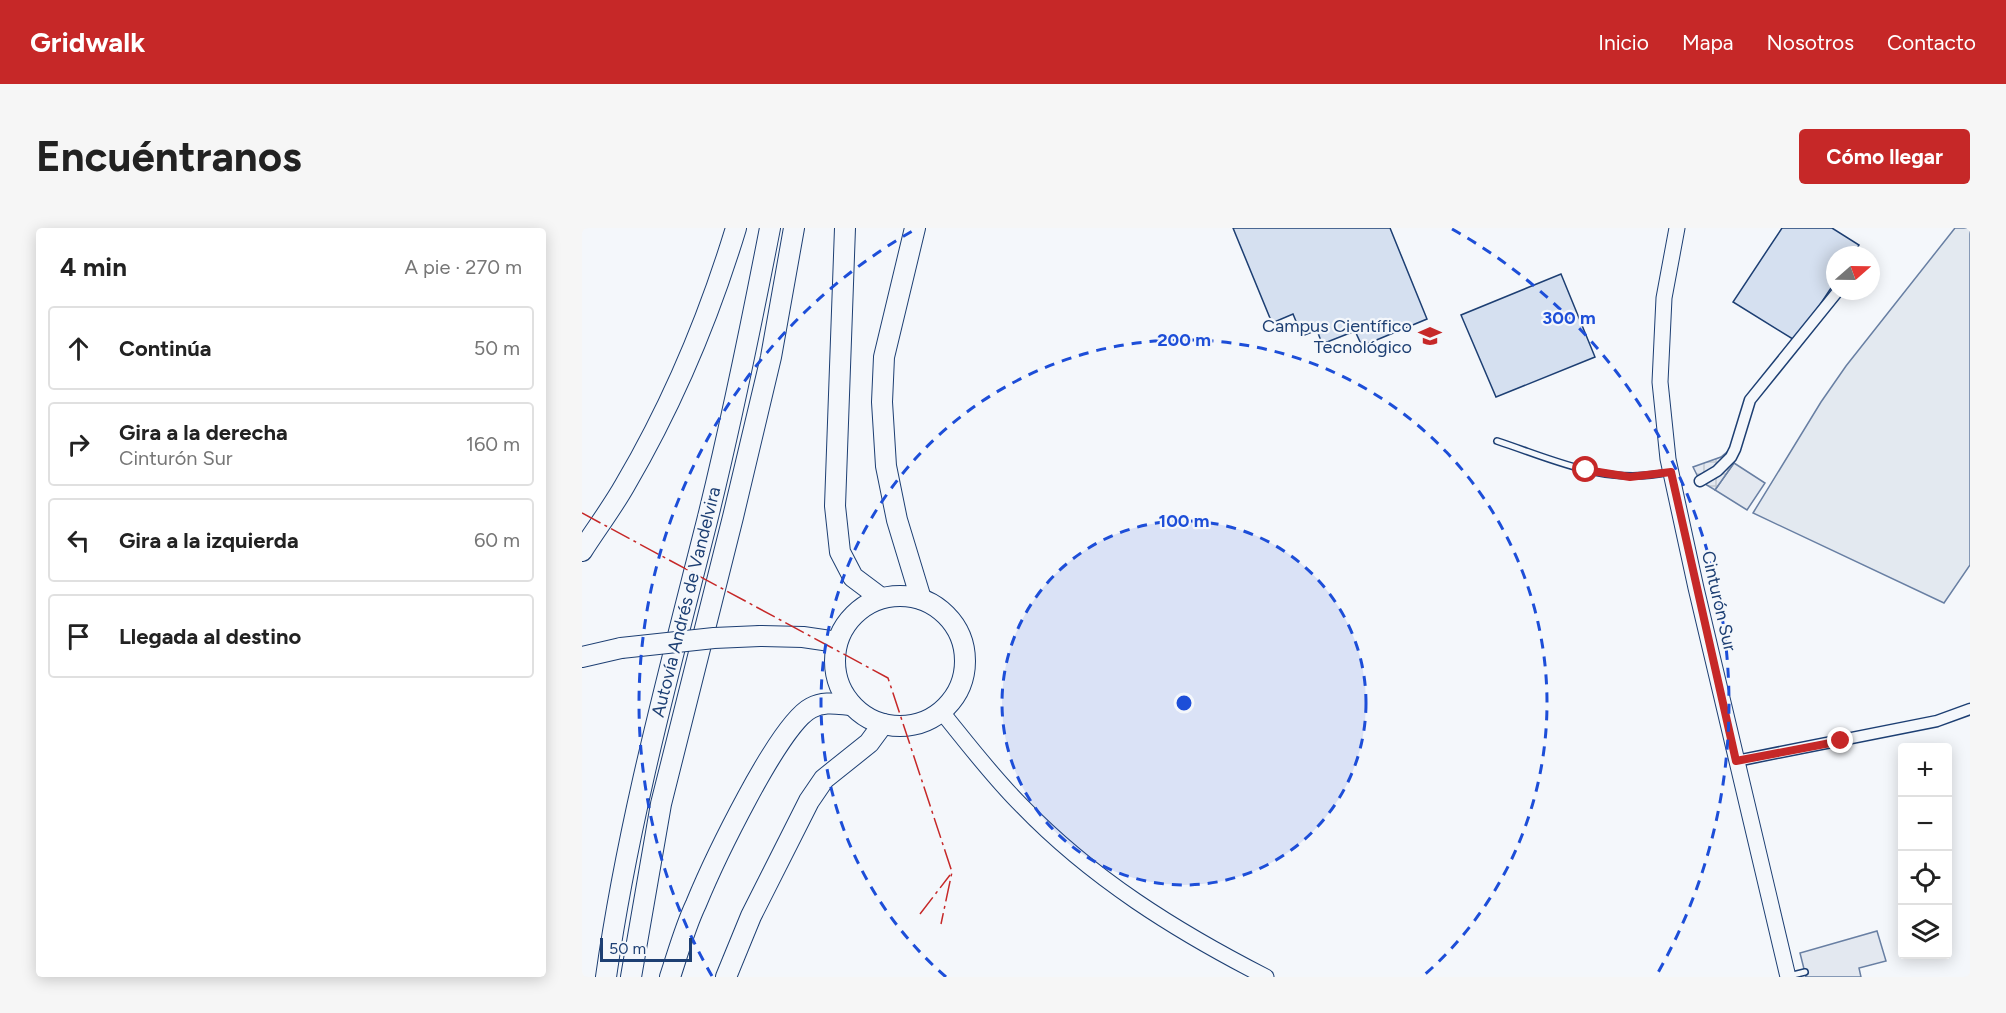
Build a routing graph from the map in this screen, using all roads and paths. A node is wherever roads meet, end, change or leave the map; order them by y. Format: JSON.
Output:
{"nodes":[{"id":1,"x":736,"y":228,"type":"edge"},
{"id":2,"x":770,"y":228,"type":"edge"},
{"id":3,"x":794,"y":228,"type":"edge"},
{"id":4,"x":844,"y":228,"type":"edge"},
{"id":5,"x":915,"y":228,"type":"edge"},
{"id":6,"x":1677,"y":228,"type":"edge"},
{"id":7,"x":1831,"y":300,"type":"edge"},
{"id":8,"x":1497,"y":441,"type":"dead end"},
{"id":9,"x":1671,"y":472,"type":"junction"},
{"id":10,"x":1700,"y":482,"type":"dead end"},
{"id":11,"x":582,"y":551,"type":"edge"},
{"id":12,"x":881,"y":598,"type":"junction"},
{"id":13,"x":921,"y":598,"type":"junction"},
{"id":14,"x":837,"y":642,"type":"junction"},
{"id":15,"x":582,"y":657,"type":"edge"},
{"id":16,"x":851,"y":705,"type":"junction"},
{"id":17,"x":1970,"y":710,"type":"edge"},
{"id":18,"x":941,"y":711,"type":"junction"},
{"id":19,"x":883,"y":724,"type":"junction"},
{"id":20,"x":1736,"y":761,"type":"junction"},
{"id":21,"x":1805,"y":972,"type":"dead end"},
{"id":22,"x":606,"y":977,"type":"edge"},
{"id":23,"x":631,"y":977,"type":"edge"},
{"id":24,"x":670,"y":977,"type":"edge"},
{"id":25,"x":726,"y":977,"type":"edge"},
{"id":26,"x":1266,"y":977,"type":"edge"},
{"id":27,"x":1788,"y":977,"type":"edge"}],
"edges":[{"from":1,"to":11,"type":"highway"},
{"from":2,"to":22,"type":"highway","name":"Autovía Andrés de Vandelvira"},
{"from":3,"to":23,"type":"highway","name":"Autovía Andrés de Vandelvira"},
{"from":4,"to":12,"type":"highway"},
{"from":5,"to":13,"type":"highway"},
{"from":6,"to":9,"type":"main road","name":"Cinturón Sur"},
{"from":7,"to":10,"type":"street"},
{"from":8,"to":9,"type":"lane"},
{"from":9,"to":20,"type":"main road","name":"Cinturón Sur"},
{"from":12,"to":13,"type":"highway"},
{"from":12,"to":14,"type":"highway"},
{"from":13,"to":18,"type":"highway"},
{"from":14,"to":15,"type":"highway","bridge":true},
{"from":14,"to":16,"type":"highway"},
{"from":16,"to":19,"type":"highway"},
{"from":16,"to":24,"type":"highway"},
{"from":17,"to":20,"type":"street"},
{"from":18,"to":19,"type":"highway"},
{"from":18,"to":26,"type":"main road"},
{"from":19,"to":25,"type":"highway"},
{"from":20,"to":27,"type":"main road","name":"Cinturón Sur"},
{"from":21,"to":27,"type":"lane"}]}
